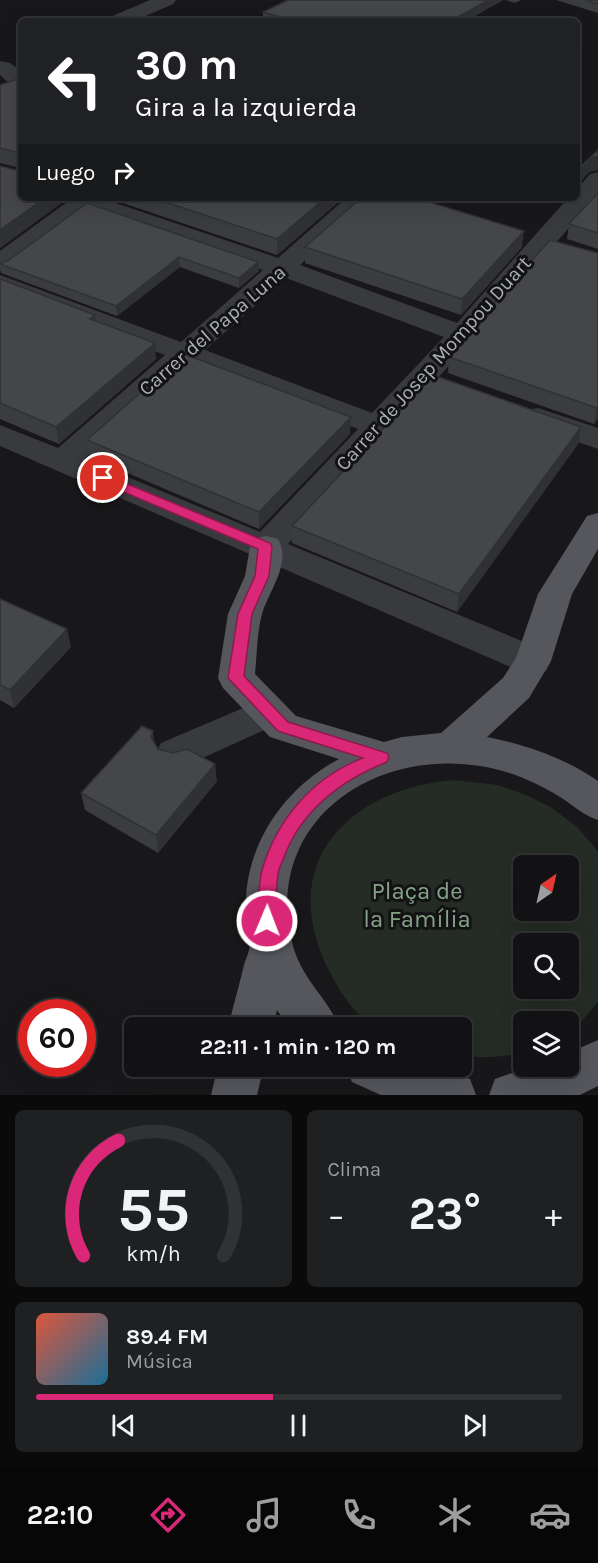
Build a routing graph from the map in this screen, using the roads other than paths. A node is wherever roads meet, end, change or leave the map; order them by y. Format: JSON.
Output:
{"nodes":[{"id":1,"x":166,"y":0,"type":"edge"},
{"id":2,"x":124,"y":18,"type":"edge"},
{"id":3,"x":8,"y":65,"type":"edge"},
{"id":4,"x":18,"y":78,"type":"edge"},
{"id":5,"x":18,"y":84,"type":"edge"},
{"id":6,"x":0,"y":94,"type":"edge"},
{"id":7,"x":598,"y":179,"type":"edge"},
{"id":8,"x":580,"y":199,"type":"edge"},
{"id":9,"x":80,"y":201,"type":"edge"},
{"id":10,"x":89,"y":201,"type":"edge"},
{"id":11,"x":358,"y":201,"type":"edge"},
{"id":12,"x":578,"y":201,"type":"edge"},
{"id":13,"x":0,"y":263,"type":"edge"},
{"id":14,"x":284,"y":268,"type":"junction"},
{"id":15,"x":0,"y":283,"type":"edge"},
{"id":16,"x":462,"y":334,"type":"junction"},
{"id":17,"x":186,"y":352,"type":"junction"},
{"id":18,"x":424,"y":376,"type":"junction"},
{"id":19,"x":456,"y":387,"type":"edge"},
{"id":20,"x":511,"y":408,"type":"edge"},
{"id":21,"x":378,"y":426,"type":"junction"},
{"id":22,"x":0,"y":435,"type":"edge"},
{"id":23,"x":598,"y":439,"type":"edge"},
{"id":24,"x":62,"y":461,"type":"junction"},
{"id":25,"x":598,"y":524,"type":"edge"},
{"id":26,"x":266,"y":547,"type":"junction"},
{"id":27,"x":533,"y":661,"type":"junction"},
{"id":28,"x":269,"y":712,"type":"junction"},
{"id":29,"x":450,"y":747,"type":"junction"},
{"id":30,"x":174,"y":753,"type":"edge"},
{"id":31,"x":381,"y":757,"type":"junction"},
{"id":32,"x":598,"y":804,"type":"edge"},
{"id":33,"x":271,"y":945,"type":"junction"},
{"id":34,"x":253,"y":1017,"type":"edge"},
{"id":35,"x":310,"y":1017,"type":"edge"},
{"id":36,"x":598,"y":1062,"type":"edge"},
{"id":37,"x":238,"y":1077,"type":"edge"},
{"id":38,"x":389,"y":1077,"type":"edge"},
{"id":39,"x":234,"y":1095,"type":"edge"},
{"id":40,"x":453,"y":1095,"type":"edge"},
{"id":41,"x":512,"y":1095,"type":"edge"}],
"edges":[{"from":1,"to":2,"type":"street"},
{"from":3,"to":4,"type":"street"},
{"from":5,"to":6,"type":"street"},
{"from":7,"to":8,"type":"street","name":"Carrer de Josep Mompou Duart"},
{"from":9,"to":13,"type":"street"},
{"from":10,"to":14,"type":"street"},
{"from":11,"to":14,"type":"street","name":"Carrer del Papa Luna"},
{"from":12,"to":16,"type":"street","name":"Carrer de Josep Mompou Duart"},
{"from":14,"to":16,"type":"street"},
{"from":14,"to":17,"type":"street","name":"Carrer del Papa Luna"},
{"from":15,"to":17,"type":"street"},
{"from":16,"to":18,"type":"street","name":"Carrer de Josep Mompou Duart"},
{"from":17,"to":21,"type":"street"},
{"from":17,"to":24,"type":"street","name":"Carrer del Papa Luna"},
{"from":18,"to":19,"type":"street"},
{"from":18,"to":21,"type":"street","name":"Carrer de Josep Mompou Duart"},
{"from":20,"to":23,"type":"street"},
{"from":21,"to":26,"type":"street","name":"Carrer de Josep Mompou Duart"},
{"from":22,"to":24,"type":"street"},
{"from":24,"to":26,"type":"street"},
{"from":25,"to":27,"type":"main road"},
{"from":26,"to":27,"type":"street"},
{"from":26,"to":28,"type":"main road"},
{"from":27,"to":29,"type":"main road"},
{"from":28,"to":30,"type":"street"},
{"from":28,"to":31,"type":"main road"},
{"from":29,"to":31,"type":"main road"},
{"from":29,"to":32,"type":"main road"},
{"from":31,"to":33,"type":"main road"},
{"from":33,"to":34,"type":"main road"},
{"from":33,"to":35,"type":"main road"},
{"from":36,"to":41,"type":"main road"},
{"from":37,"to":39,"type":"main road"},
{"from":38,"to":40,"type":"main road"}]}
